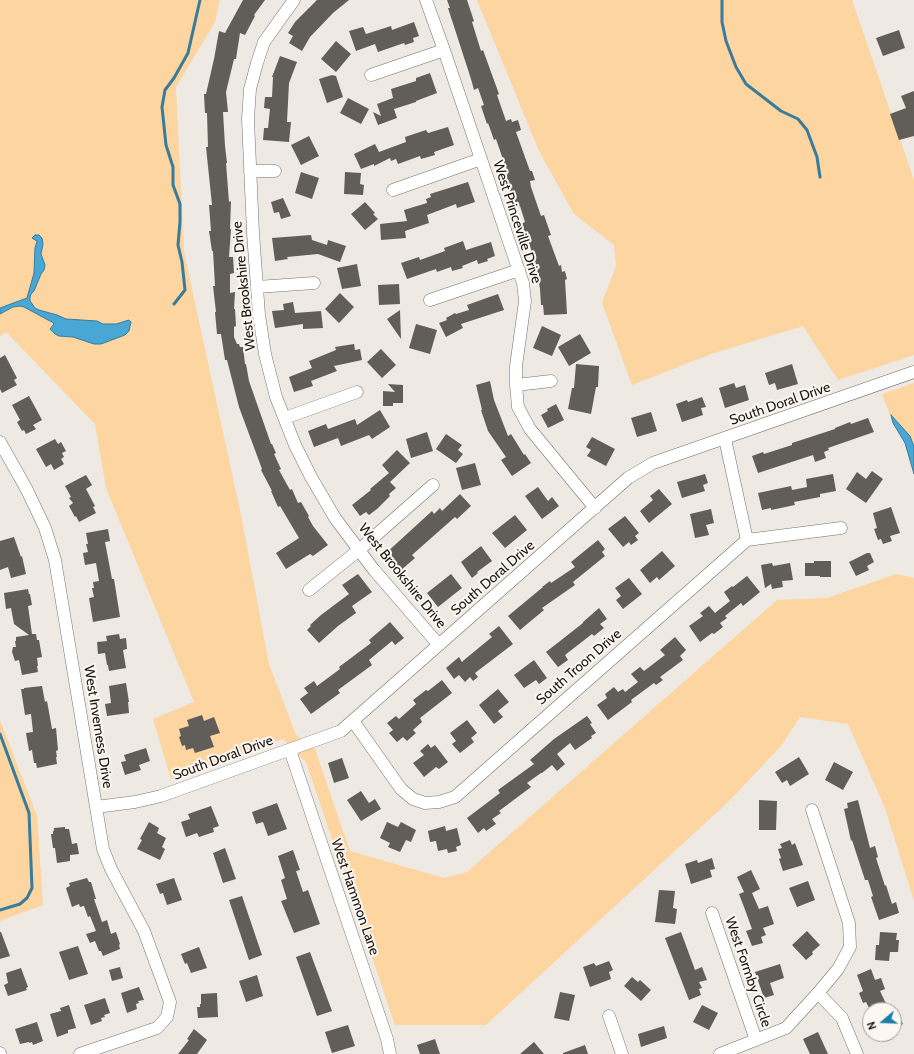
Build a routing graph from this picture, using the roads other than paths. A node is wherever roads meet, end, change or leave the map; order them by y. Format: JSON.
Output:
{"nodes":[{"id":1,"x":294,"y":0,"type":"edge"},
{"id":2,"x":426,"y":0,"type":"edge"},
{"id":3,"x":444,"y":50,"type":"junction"},
{"id":4,"x":371,"y":75,"type":"dead end"},
{"id":5,"x":481,"y":159,"type":"junction"},
{"id":6,"x":250,"y":171,"type":"junction"},
{"id":7,"x":275,"y":172,"type":"dead end"},
{"id":8,"x":393,"y":190,"type":"dead end"},
{"id":9,"x":519,"y":270,"type":"junction"},
{"id":10,"x":314,"y":283,"type":"dead end"},
{"id":11,"x":257,"y":288,"type":"junction"},
{"id":12,"x":430,"y":300,"type":"dead end"},
{"id":13,"x":914,"y":372,"type":"edge"},
{"id":14,"x":551,"y":381,"type":"dead end"},
{"id":15,"x":516,"y":385,"type":"junction"},
{"id":16,"x":357,"y":392,"type":"dead end"},
{"id":17,"x":285,"y":418,"type":"junction"},
{"id":18,"x":725,"y":439,"type":"junction"},
{"id":19,"x":0,"y":442,"type":"edge"},
{"id":20,"x":433,"y":485,"type":"dead end"},
{"id":21,"x":595,"y":508,"type":"junction"},
{"id":22,"x":841,"y":528,"type":"dead end"},
{"id":23,"x":747,"y":540,"type":"junction"},
{"id":24,"x":360,"y":550,"type":"junction"},
{"id":25,"x":309,"y":590,"type":"dead end"},
{"id":26,"x":439,"y":645,"type":"junction"},
{"id":27,"x":353,"y":721,"type":"junction"},
{"id":28,"x":290,"y":750,"type":"junction"},
{"id":29,"x":96,"y":807,"type":"junction"},
{"id":30,"x":812,"y":810,"type":"dead end"},
{"id":31,"x":712,"y":912,"type":"dead end"},
{"id":32,"x":818,"y":993,"type":"junction"},
{"id":33,"x":609,"y":1016,"type":"dead end"},
{"id":34,"x":756,"y":1040,"type":"junction"},
{"id":35,"x":80,"y":1054,"type":"edge"},
{"id":36,"x":390,"y":1054,"type":"edge"},
{"id":37,"x":622,"y":1054,"type":"edge"},
{"id":38,"x":720,"y":1054,"type":"edge"},
{"id":39,"x":857,"y":1054,"type":"edge"}],
"edges":[{"from":1,"to":6,"type":"street","name":"West Brookshire Drive"},
{"from":2,"to":3,"type":"street","name":"West Princeville Drive"},
{"from":3,"to":4,"type":"street"},
{"from":3,"to":5,"type":"street","name":"West Princeville Drive"},
{"from":5,"to":8,"type":"street"},
{"from":5,"to":9,"type":"street","name":"West Princeville Drive"},
{"from":6,"to":7,"type":"street"},
{"from":6,"to":11,"type":"street","name":"West Brookshire Drive"},
{"from":9,"to":12,"type":"street"},
{"from":9,"to":15,"type":"street","name":"West Princeville Drive"},
{"from":10,"to":11,"type":"street"},
{"from":11,"to":17,"type":"street","name":"West Brookshire Drive"},
{"from":13,"to":18,"type":"street","name":"South Doral Drive"},
{"from":14,"to":15,"type":"street"},
{"from":15,"to":21,"type":"street","name":"West Princeville Drive"},
{"from":16,"to":17,"type":"street"},
{"from":17,"to":24,"type":"street","name":"West Brookshire Drive"},
{"from":18,"to":21,"type":"street","name":"South Doral Drive"},
{"from":18,"to":23,"type":"street"},
{"from":19,"to":29,"type":"street","name":"West Inverness Drive"},
{"from":20,"to":24,"type":"street"},
{"from":21,"to":26,"type":"street","name":"South Doral Drive"},
{"from":22,"to":23,"type":"street"},
{"from":23,"to":27,"type":"street","name":"South Troon Drive"},
{"from":24,"to":25,"type":"street"},
{"from":24,"to":26,"type":"street","name":"West Brookshire Drive"},
{"from":26,"to":27,"type":"street","name":"South Doral Drive"},
{"from":27,"to":28,"type":"street","name":"South Doral Drive"},
{"from":28,"to":29,"type":"street","name":"South Doral Drive"},
{"from":28,"to":36,"type":"street","name":"West Hammon Lane"},
{"from":29,"to":35,"type":"street","name":"West Inverness Drive"},
{"from":30,"to":32,"type":"street"},
{"from":31,"to":34,"type":"street","name":"West Formby Circle"},
{"from":32,"to":34,"type":"street"},
{"from":32,"to":39,"type":"street"},
{"from":33,"to":37,"type":"street"},
{"from":34,"to":38,"type":"street"}]}
